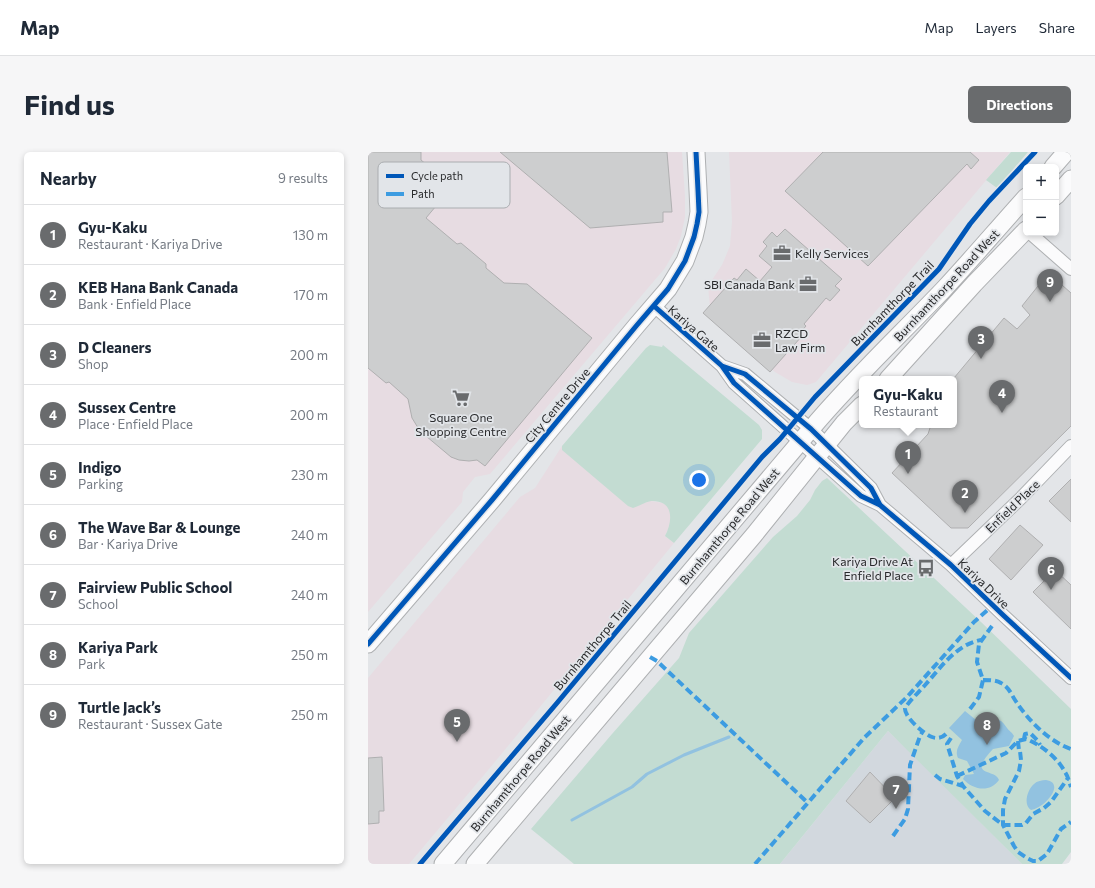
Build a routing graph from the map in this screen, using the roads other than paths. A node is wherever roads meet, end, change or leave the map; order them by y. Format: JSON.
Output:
{"nodes":[{"id":1,"x":696,"y":152,"type":"edge"},
{"id":2,"x":1066,"y":152,"type":"edge"},
{"id":3,"x":1056,"y":164,"type":"edge"},
{"id":4,"x":1071,"y":179,"type":"edge"},
{"id":5,"x":1059,"y":193,"type":"edge"},
{"id":6,"x":1023,"y":200,"type":"edge"},
{"id":7,"x":1023,"y":233,"type":"edge"},
{"id":8,"x":1033,"y":236,"type":"edge"},
{"id":9,"x":1071,"y":269,"type":"edge"},
{"id":10,"x":654,"y":306,"type":"junction"},
{"id":11,"x":891,"y":376,"type":"edge"},
{"id":12,"x":859,"y":408,"type":"edge"},
{"id":13,"x":806,"y":435,"type":"junction"},
{"id":14,"x":1071,"y":446,"type":"edge"},
{"id":15,"x":823,"y":450,"type":"junction"},
{"id":16,"x":951,"y":565,"type":"junction"},
{"id":17,"x":368,"y":644,"type":"edge"},
{"id":18,"x":1071,"y":678,"type":"edge"},
{"id":19,"x":443,"y":864,"type":"edge"},
{"id":20,"x":475,"y":864,"type":"edge"}],
"edges":[{"from":1,"to":10,"type":"main road","name":"City Centre Drive"},
{"from":2,"to":3,"type":"main road"},
{"from":4,"to":5,"type":"main road"},
{"from":6,"to":13,"type":"main road","name":"Burnhamthorpe Road West"},
{"from":7,"to":11,"type":"main road","name":"Burnhamthorpe Road West"},
{"from":8,"to":9,"type":"street"},
{"from":10,"to":13,"type":"street","name":"Kariya Gate"},
{"from":10,"to":17,"type":"main road","name":"City Centre Drive"},
{"from":12,"to":15,"type":"main road","name":"Burnhamthorpe Road West"},
{"from":13,"to":15,"type":"street","name":"Kariya Drive"},
{"from":13,"to":19,"type":"main road","name":"Burnhamthorpe Road West"},
{"from":14,"to":16,"type":"street","name":"Enfield Place"},
{"from":15,"to":16,"type":"street","name":"Kariya Drive"},
{"from":15,"to":20,"type":"main road","name":"Burnhamthorpe Road West"},
{"from":16,"to":18,"type":"street","name":"Kariya Drive"}]}
